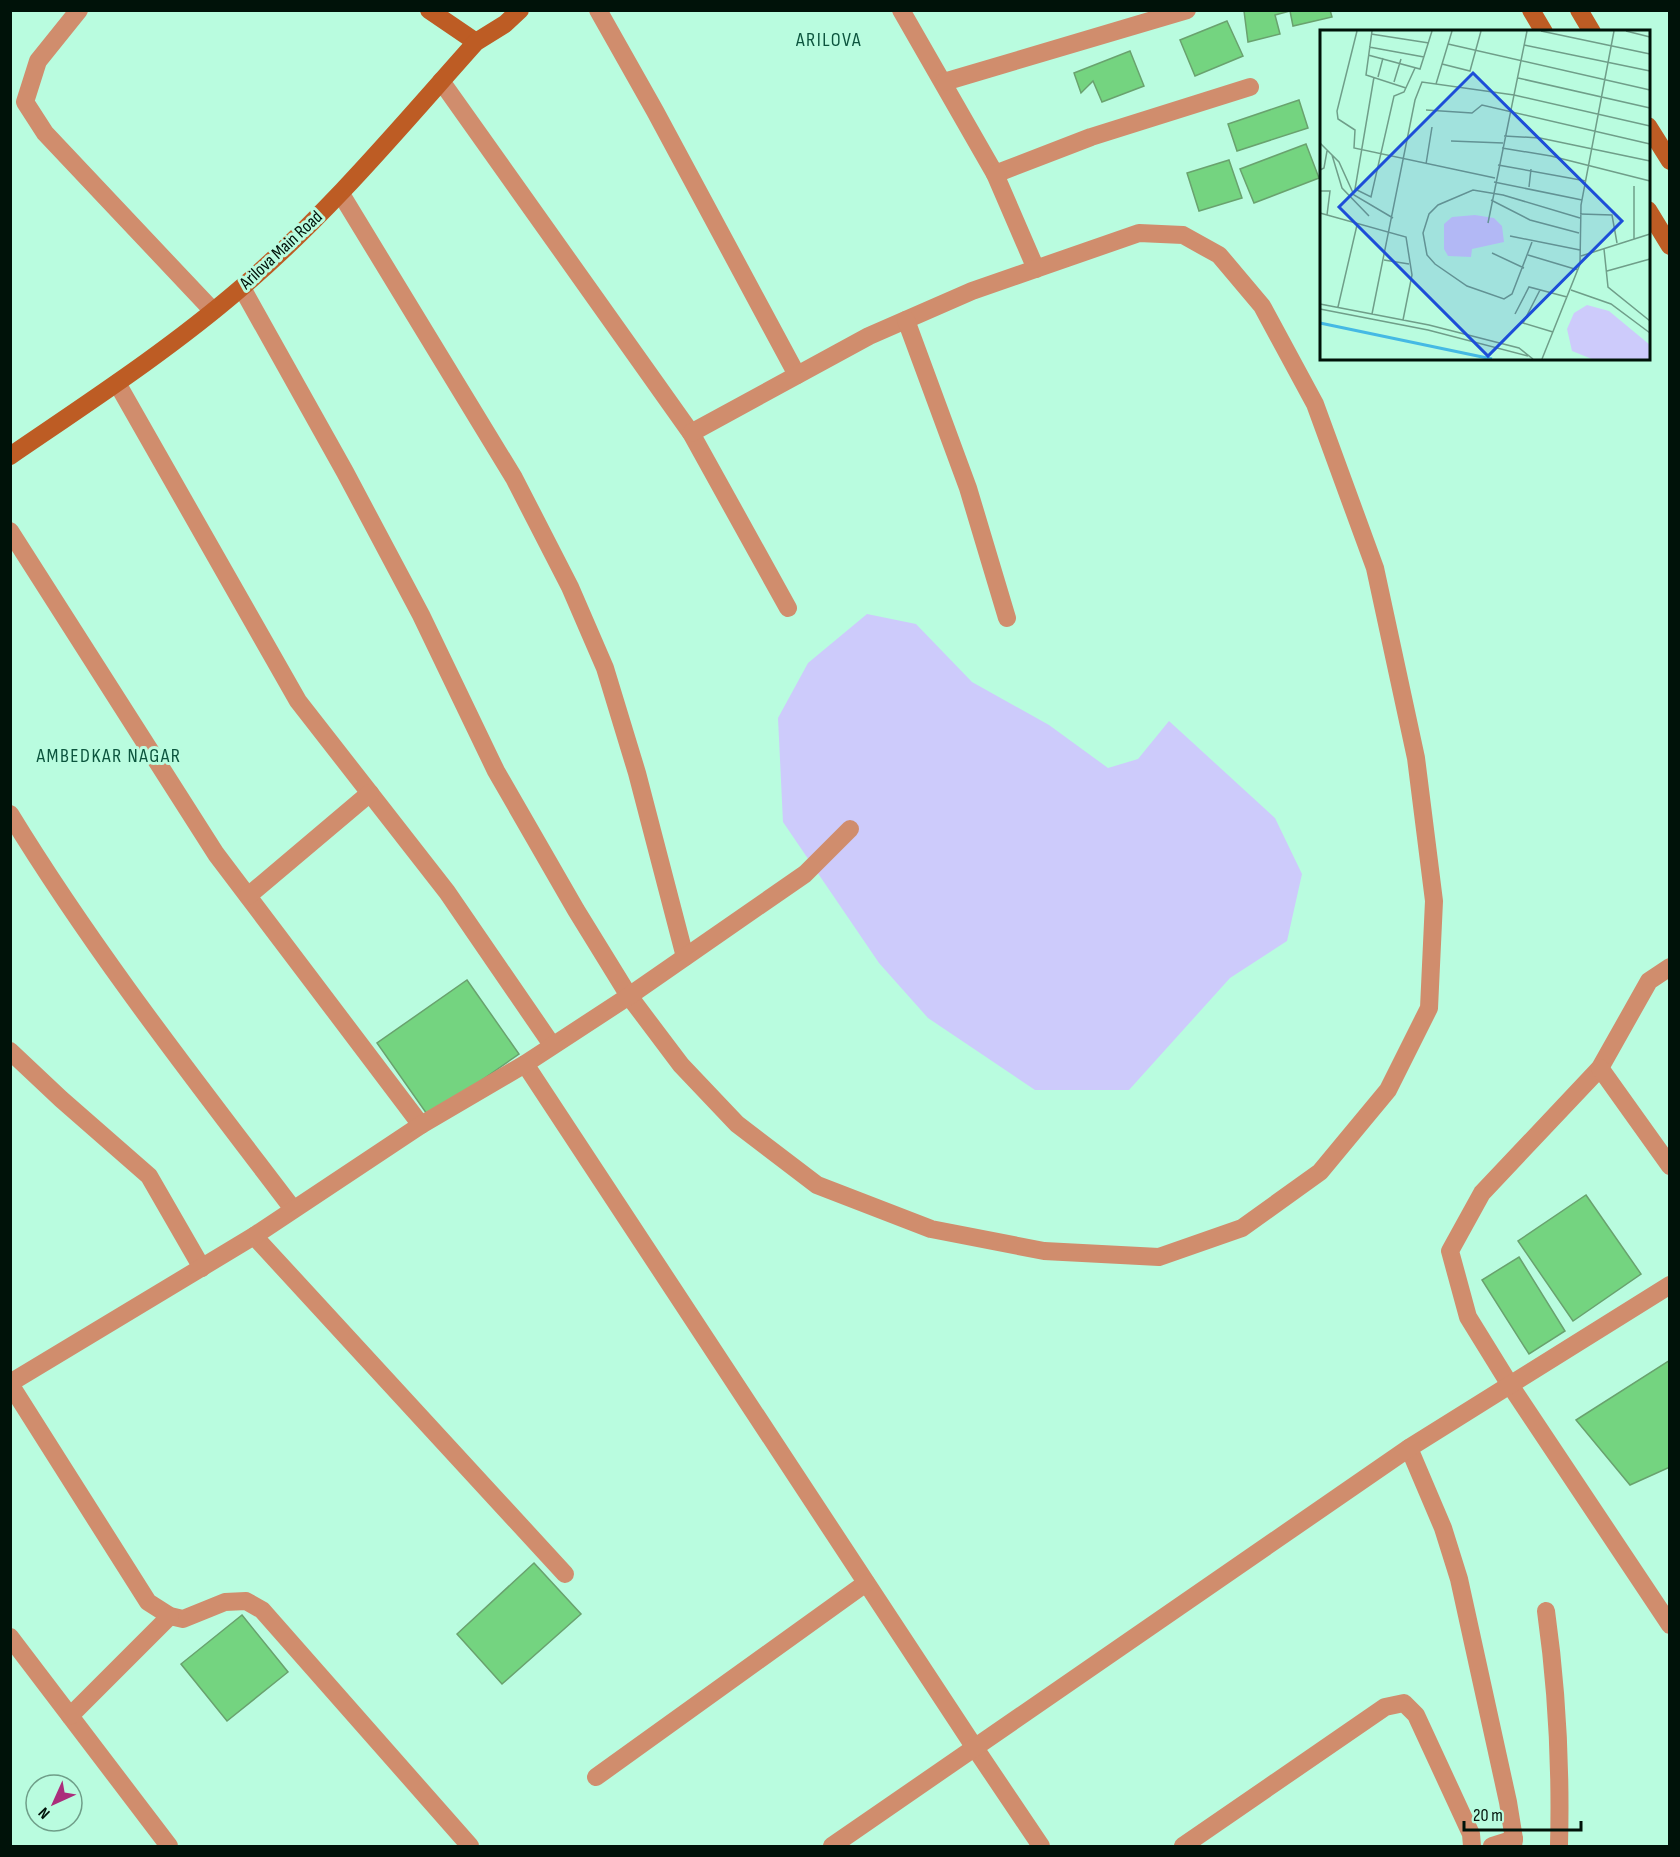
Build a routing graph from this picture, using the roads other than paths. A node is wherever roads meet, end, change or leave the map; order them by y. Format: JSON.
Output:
{"nodes":[{"id":1,"x":79,"y":10,"type":"edge"},
{"id":2,"x":429,"y":10,"type":"edge"},
{"id":3,"x":520,"y":10,"type":"edge"},
{"id":4,"x":598,"y":10,"type":"edge"},
{"id":5,"x":901,"y":10,"type":"edge"},
{"id":6,"x":1187,"y":10,"type":"edge"},
{"id":7,"x":1531,"y":10,"type":"edge"},
{"id":8,"x":1579,"y":10,"type":"edge"},
{"id":9,"x":1543,"y":30,"type":"edge"},
{"id":10,"x":1591,"y":30,"type":"edge"},
{"id":11,"x":476,"y":42,"type":"junction"},
{"id":12,"x":441,"y":81,"type":"junction"},
{"id":13,"x":944,"y":82,"type":"junction"},
{"id":14,"x":1250,"y":87,"type":"dead end"},
{"id":15,"x":1650,"y":129,"type":"edge"},
{"id":16,"x":1670,"y":161,"type":"edge"},
{"id":17,"x":995,"y":174,"type":"junction"},
{"id":18,"x":341,"y":194,"type":"junction"},
{"id":19,"x":1650,"y":213,"type":"edge"},
{"id":20,"x":1670,"y":246,"type":"edge"},
{"id":21,"x":1036,"y":269,"type":"junction"},
{"id":22,"x":242,"y":288,"type":"junction"},
{"id":23,"x":213,"y":311,"type":"junction"},
{"id":24,"x":906,"y":320,"type":"junction"},
{"id":25,"x":797,"y":375,"type":"junction"},
{"id":26,"x":117,"y":383,"type":"junction"},
{"id":27,"x":691,"y":433,"type":"junction"},
{"id":28,"x":10,"y":456,"type":"edge"},
{"id":29,"x":10,"y":531,"type":"edge"},
{"id":30,"x":788,"y":608,"type":"dead end"},
{"id":31,"x":1007,"y":618,"type":"dead end"},
{"id":32,"x":370,"y":793,"type":"junction"},
{"id":33,"x":10,"y":814,"type":"edge"},
{"id":34,"x":850,"y":828,"type":"dead end"},
{"id":35,"x":248,"y":896,"type":"junction"},
{"id":36,"x":685,"y":957,"type":"junction"},
{"id":37,"x":1670,"y":967,"type":"edge"},
{"id":38,"x":629,"y":996,"type":"junction"},
{"id":39,"x":552,"y":1045,"type":"junction"},
{"id":40,"x":10,"y":1051,"type":"edge"},
{"id":41,"x":525,"y":1064,"type":"junction"},
{"id":42,"x":1600,"y":1068,"type":"junction"},
{"id":43,"x":421,"y":1125,"type":"junction"},
{"id":44,"x":1670,"y":1166,"type":"edge"},
{"id":45,"x":293,"y":1209,"type":"junction"},
{"id":46,"x":254,"y":1236,"type":"junction"},
{"id":47,"x":202,"y":1268,"type":"junction"},
{"id":48,"x":1670,"y":1285,"type":"edge"},
{"id":49,"x":10,"y":1383,"type":"edge"},
{"id":50,"x":1510,"y":1385,"type":"junction"},
{"id":51,"x":1409,"y":1448,"type":"junction"},
{"id":52,"x":565,"y":1574,"type":"dead end"},
{"id":53,"x":866,"y":1583,"type":"junction"},
{"id":54,"x":1546,"y":1611,"type":"dead end"},
{"id":55,"x":170,"y":1616,"type":"junction"},
{"id":56,"x":1670,"y":1625,"type":"edge"},
{"id":57,"x":10,"y":1636,"type":"edge"},
{"id":58,"x":70,"y":1716,"type":"junction"},
{"id":59,"x":975,"y":1748,"type":"junction"},
{"id":60,"x":596,"y":1777,"type":"dead end"},
{"id":61,"x":1514,"y":1843,"type":"edge"},
{"id":62,"x":168,"y":1846,"type":"edge"},
{"id":63,"x":470,"y":1846,"type":"edge"},
{"id":64,"x":832,"y":1846,"type":"edge"},
{"id":65,"x":1041,"y":1846,"type":"edge"},
{"id":66,"x":1183,"y":1846,"type":"edge"},
{"id":67,"x":1472,"y":1846,"type":"edge"},
{"id":68,"x":1492,"y":1846,"type":"edge"},
{"id":69,"x":1558,"y":1846,"type":"edge"}],
"edges":[{"from":1,"to":23,"type":"street"},
{"from":2,"to":11,"type":"street"},
{"from":3,"to":11,"type":"street","name":"Arilova Main Road"},
{"from":4,"to":25,"type":"street"},
{"from":5,"to":13,"type":"street"},
{"from":6,"to":13,"type":"street"},
{"from":7,"to":9,"type":"street"},
{"from":8,"to":10,"type":"street"},
{"from":11,"to":12,"type":"street","name":"Arilova Main Road"},
{"from":12,"to":18,"type":"street","name":"Arilova Main Road"},
{"from":12,"to":27,"type":"street"},
{"from":13,"to":17,"type":"street"},
{"from":14,"to":17,"type":"street"},
{"from":15,"to":16,"type":"street"},
{"from":17,"to":21,"type":"street"},
{"from":18,"to":22,"type":"street","name":"Arilova Main Road"},
{"from":18,"to":36,"type":"street"},
{"from":19,"to":20,"type":"street"},
{"from":21,"to":24,"type":"street"},
{"from":21,"to":38,"type":"street"},
{"from":22,"to":23,"type":"street","name":"Arilova Main Road"},
{"from":22,"to":38,"type":"street"},
{"from":23,"to":26,"type":"street","name":"Arilova Main Road"},
{"from":24,"to":25,"type":"street"},
{"from":24,"to":31,"type":"street"},
{"from":25,"to":27,"type":"street"},
{"from":26,"to":28,"type":"street","name":"Arilova Main Road"},
{"from":26,"to":32,"type":"street"},
{"from":27,"to":30,"type":"street"},
{"from":29,"to":35,"type":"street"},
{"from":32,"to":35,"type":"street"},
{"from":32,"to":39,"type":"street"},
{"from":33,"to":45,"type":"street"},
{"from":34,"to":36,"type":"street"},
{"from":35,"to":43,"type":"street"},
{"from":36,"to":38,"type":"street"},
{"from":37,"to":42,"type":"street"},
{"from":38,"to":39,"type":"street"},
{"from":39,"to":41,"type":"street"},
{"from":40,"to":47,"type":"street"},
{"from":41,"to":43,"type":"street"},
{"from":41,"to":53,"type":"street"},
{"from":42,"to":44,"type":"street"},
{"from":42,"to":50,"type":"street"},
{"from":43,"to":45,"type":"street"},
{"from":45,"to":46,"type":"street"},
{"from":46,"to":47,"type":"street"},
{"from":46,"to":52,"type":"street"},
{"from":47,"to":49,"type":"street"},
{"from":48,"to":50,"type":"street"},
{"from":49,"to":55,"type":"street"},
{"from":50,"to":51,"type":"street"},
{"from":50,"to":56,"type":"street"},
{"from":51,"to":59,"type":"street"},
{"from":51,"to":61,"type":"street"},
{"from":53,"to":59,"type":"street"},
{"from":53,"to":60,"type":"street"},
{"from":54,"to":69,"type":"street"},
{"from":55,"to":58,"type":"street"},
{"from":55,"to":63,"type":"street"},
{"from":57,"to":58,"type":"street"},
{"from":58,"to":62,"type":"street"},
{"from":59,"to":64,"type":"street"},
{"from":59,"to":65,"type":"street"},
{"from":61,"to":68,"type":"street"},
{"from":66,"to":67,"type":"street"}]}
